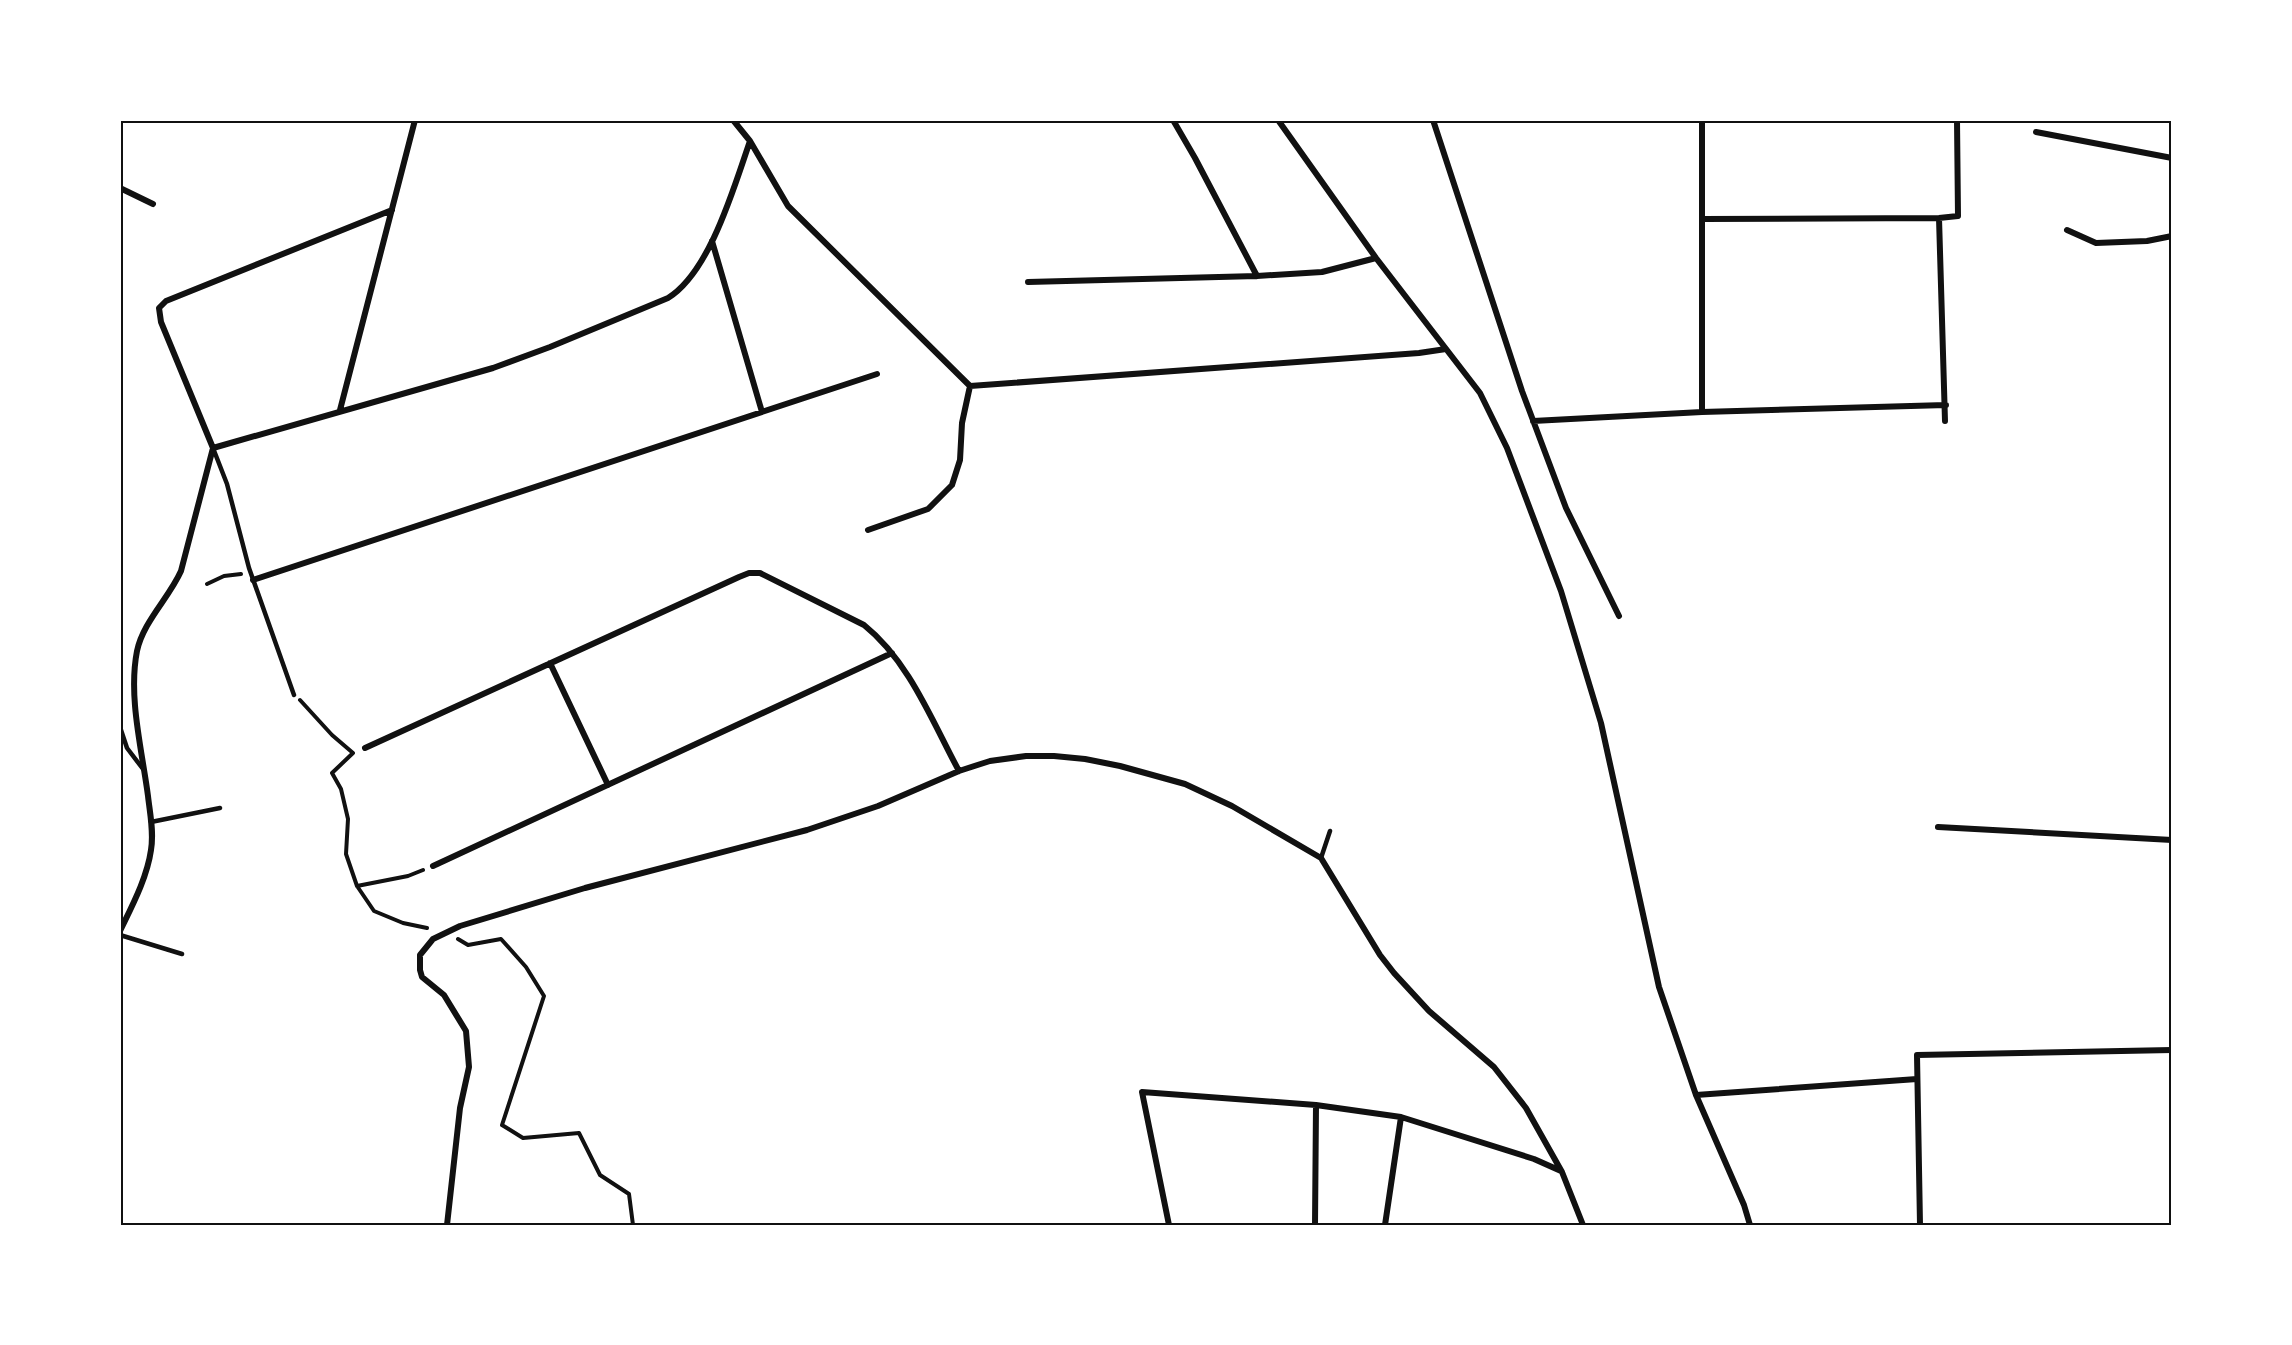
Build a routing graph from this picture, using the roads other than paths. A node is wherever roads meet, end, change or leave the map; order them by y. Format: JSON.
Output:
{"nodes":[{"id":1,"x":415,"y":120,"type":"edge"},
{"id":2,"x":733,"y":120,"type":"edge"},
{"id":3,"x":1173,"y":120,"type":"edge"},
{"id":4,"x":1278,"y":120,"type":"edge"},
{"id":5,"x":1433,"y":120,"type":"edge"},
{"id":6,"x":1702,"y":120,"type":"edge"},
{"id":7,"x":1957,"y":120,"type":"edge"},
{"id":8,"x":2036,"y":132,"type":"dead end"},
{"id":9,"x":750,"y":141,"type":"junction"},
{"id":10,"x":2172,"y":158,"type":"edge"},
{"id":11,"x":120,"y":188,"type":"edge"},
{"id":12,"x":153,"y":204,"type":"dead end"},
{"id":13,"x":392,"y":210,"type":"junction"},
{"id":14,"x":1939,"y":218,"type":"junction"},
{"id":15,"x":1703,"y":219,"type":"junction"},
{"id":16,"x":2067,"y":230,"type":"dead end"},
{"id":17,"x":2172,"y":236,"type":"edge"},
{"id":18,"x":712,"y":241,"type":"junction"},
{"id":19,"x":1376,"y":258,"type":"junction"},
{"id":20,"x":1257,"y":276,"type":"junction"},
{"id":21,"x":1028,"y":282,"type":"dead end"},
{"id":22,"x":1446,"y":349,"type":"junction"},
{"id":23,"x":877,"y":374,"type":"dead end"},
{"id":24,"x":970,"y":386,"type":"junction"},
{"id":25,"x":1946,"y":405,"type":"junction"},
{"id":26,"x":340,"y":410,"type":"junction"},
{"id":27,"x":762,"y":412,"type":"junction"},
{"id":28,"x":1702,"y":412,"type":"junction"},
{"id":29,"x":1533,"y":421,"type":"junction"},
{"id":30,"x":1945,"y":421,"type":"dead end"},
{"id":31,"x":213,"y":448,"type":"junction"},
{"id":32,"x":868,"y":530,"type":"dead end"},
{"id":33,"x":253,"y":580,"type":"junction"},
{"id":34,"x":1619,"y":616,"type":"dead end"},
{"id":35,"x":892,"y":653,"type":"junction"},
{"id":36,"x":550,"y":663,"type":"junction"},
{"id":37,"x":294,"y":695,"type":"road end"},
{"id":38,"x":120,"y":727,"type":"edge"},
{"id":39,"x":365,"y":748,"type":"dead end"},
{"id":40,"x":959,"y":771,"type":"junction"},
{"id":41,"x":144,"y":772,"type":"junction"},
{"id":42,"x":608,"y":785,"type":"junction"},
{"id":43,"x":220,"y":808,"type":"dead end"},
{"id":44,"x":151,"y":822,"type":"junction"},
{"id":45,"x":1938,"y":827,"type":"dead end"},
{"id":46,"x":1330,"y":831,"type":"dead end"},
{"id":47,"x":2172,"y":840,"type":"edge"},
{"id":48,"x":1322,"y":858,"type":"junction"},
{"id":49,"x":434,"y":866,"type":"road end"},
{"id":50,"x":120,"y":933,"type":"edge"},
{"id":51,"x":182,"y":954,"type":"dead end"},
{"id":52,"x":2172,"y":1050,"type":"edge"},
{"id":53,"x":1917,"y":1079,"type":"junction"},
{"id":54,"x":1696,"y":1095,"type":"junction"},
{"id":55,"x":1316,"y":1105,"type":"junction"},
{"id":56,"x":1401,"y":1117,"type":"junction"},
{"id":57,"x":1562,"y":1172,"type":"junction"},
{"id":58,"x":447,"y":1225,"type":"edge"},
{"id":59,"x":1169,"y":1225,"type":"edge"},
{"id":60,"x":1315,"y":1225,"type":"edge"},
{"id":61,"x":1385,"y":1225,"type":"edge"},
{"id":62,"x":1583,"y":1225,"type":"edge"},
{"id":63,"x":1750,"y":1225,"type":"edge"},
{"id":64,"x":1920,"y":1225,"type":"edge"}],
"edges":[{"from":1,"to":13,"type":"street"},
{"from":2,"to":9,"type":"street"},
{"from":3,"to":20,"type":"street"},
{"from":4,"to":19,"type":"street"},
{"from":5,"to":29,"type":"street"},
{"from":6,"to":15,"type":"street"},
{"from":7,"to":14,"type":"street"},
{"from":8,"to":10,"type":"street"},
{"from":9,"to":18,"type":"street"},
{"from":9,"to":24,"type":"street"},
{"from":11,"to":12,"type":"street"},
{"from":13,"to":26,"type":"street"},
{"from":13,"to":31,"type":"street"},
{"from":14,"to":15,"type":"street"},
{"from":14,"to":25,"type":"street"},
{"from":15,"to":28,"type":"street"},
{"from":16,"to":17,"type":"street"},
{"from":18,"to":26,"type":"street"},
{"from":18,"to":27,"type":"street"},
{"from":19,"to":20,"type":"street"},
{"from":19,"to":22,"type":"street"},
{"from":20,"to":21,"type":"street"},
{"from":22,"to":24,"type":"street"},
{"from":22,"to":54,"type":"street"},
{"from":23,"to":27,"type":"street"},
{"from":24,"to":32,"type":"street"},
{"from":25,"to":28,"type":"street"},
{"from":25,"to":30,"type":"street"},
{"from":26,"to":31,"type":"street"},
{"from":27,"to":33,"type":"street"},
{"from":28,"to":29,"type":"street"},
{"from":29,"to":34,"type":"street"},
{"from":31,"to":33,"type":"lane"},
{"from":31,"to":41,"type":"street"},
{"from":33,"to":37,"type":"lane"},
{"from":35,"to":36,"type":"street"},
{"from":35,"to":40,"type":"street"},
{"from":35,"to":42,"type":"street"},
{"from":36,"to":39,"type":"street"},
{"from":36,"to":42,"type":"street"},
{"from":38,"to":41,"type":"lane"},
{"from":40,"to":48,"type":"street"},
{"from":40,"to":58,"type":"street"},
{"from":41,"to":44,"type":"street"},
{"from":42,"to":49,"type":"street"},
{"from":43,"to":44,"type":"lane"},
{"from":44,"to":50,"type":"street"},
{"from":45,"to":47,"type":"street"},
{"from":46,"to":48,"type":"lane"},
{"from":48,"to":57,"type":"street"},
{"from":50,"to":51,"type":"lane"},
{"from":52,"to":53,"type":"street"},
{"from":53,"to":54,"type":"street"},
{"from":53,"to":64,"type":"street"},
{"from":54,"to":63,"type":"street"},
{"from":55,"to":56,"type":"street"},
{"from":55,"to":59,"type":"street"},
{"from":55,"to":60,"type":"street"},
{"from":56,"to":57,"type":"street"},
{"from":56,"to":61,"type":"street"},
{"from":57,"to":62,"type":"street"}]}
